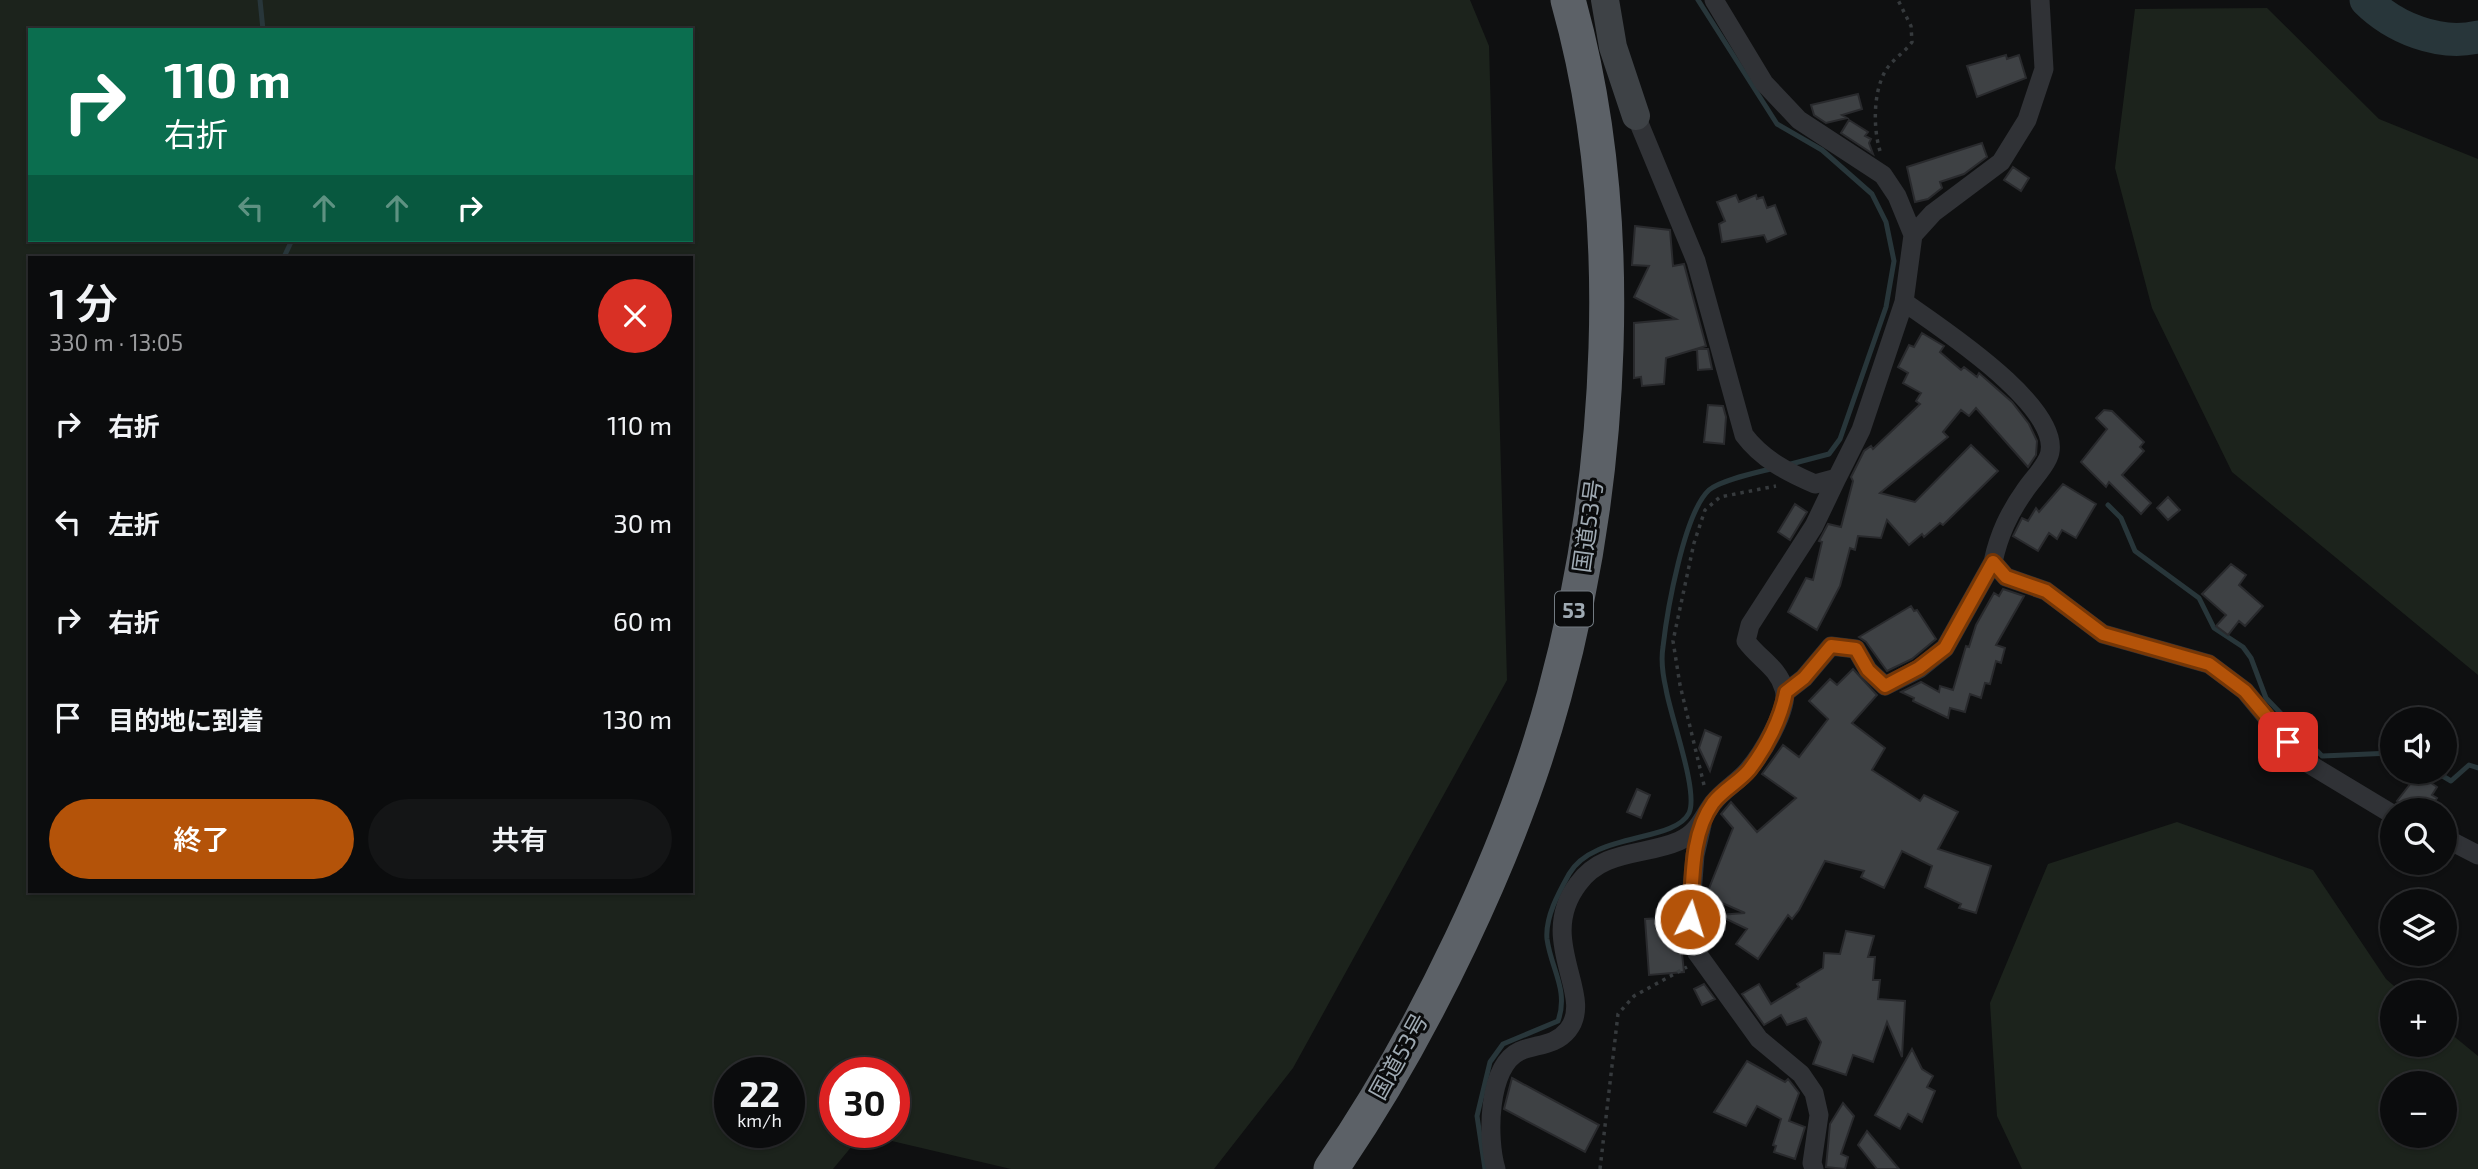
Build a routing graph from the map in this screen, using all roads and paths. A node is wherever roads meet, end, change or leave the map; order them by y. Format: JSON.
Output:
{"nodes":[{"id":1,"x":1568,"y":0,"type":"edge"},
{"id":2,"x":1605,"y":0,"type":"edge"},
{"id":3,"x":1714,"y":0,"type":"edge"},
{"id":4,"x":1898,"y":0,"type":"edge"},
{"id":5,"x":2040,"y":0,"type":"edge"},
{"id":6,"x":1636,"y":116,"type":"joint"},
{"id":7,"x":1882,"y":175,"type":"junction"},
{"id":8,"x":1913,"y":235,"type":"junction"},
{"id":9,"x":1904,"y":302,"type":"junction"},
{"id":10,"x":1837,"y":478,"type":"junction"},
{"id":11,"x":1802,"y":479,"type":"junction"},
{"id":12,"x":1993,"y":562,"type":"junction"},
{"id":13,"x":1786,"y":692,"type":"junction"},
{"id":14,"x":1714,"y":803,"type":"junction"},
{"id":15,"x":2380,"y":807,"type":"edge"},
{"id":16,"x":1702,"y":825,"type":"junction"},
{"id":17,"x":2457,"y":844,"type":"edge"},
{"id":18,"x":2478,"y":855,"type":"edge"},
{"id":19,"x":1700,"y":958,"type":"junction"},
{"id":20,"x":1331,"y":1169,"type":"edge"},
{"id":21,"x":1496,"y":1169,"type":"edge"},
{"id":22,"x":1600,"y":1169,"type":"edge"},
{"id":23,"x":1814,"y":1169,"type":"edge"}],
"edges":[{"from":1,"to":20,"type":"highway","name":"国道53号","number":"53"},
{"from":2,"to":6,"type":"street"},
{"from":3,"to":7,"type":"street"},
{"from":4,"to":7,"type":"path"},
{"from":5,"to":8,"type":"street"},
{"from":6,"to":11,"type":"street"},
{"from":7,"to":8,"type":"street"},
{"from":8,"to":9,"type":"street"},
{"from":9,"to":10,"type":"street"},
{"from":9,"to":12,"type":"street"},
{"from":10,"to":11,"type":"street"},
{"from":10,"to":13,"type":"street"},
{"from":11,"to":14,"type":"path"},
{"from":12,"to":13,"type":"street"},
{"from":12,"to":15,"type":"street"},
{"from":13,"to":14,"type":"street"},
{"from":14,"to":16,"type":"street"},
{"from":16,"to":19,"type":"street"},
{"from":16,"to":21,"type":"street"},
{"from":17,"to":18,"type":"street"},
{"from":19,"to":22,"type":"path"},
{"from":19,"to":23,"type":"street"}]}
